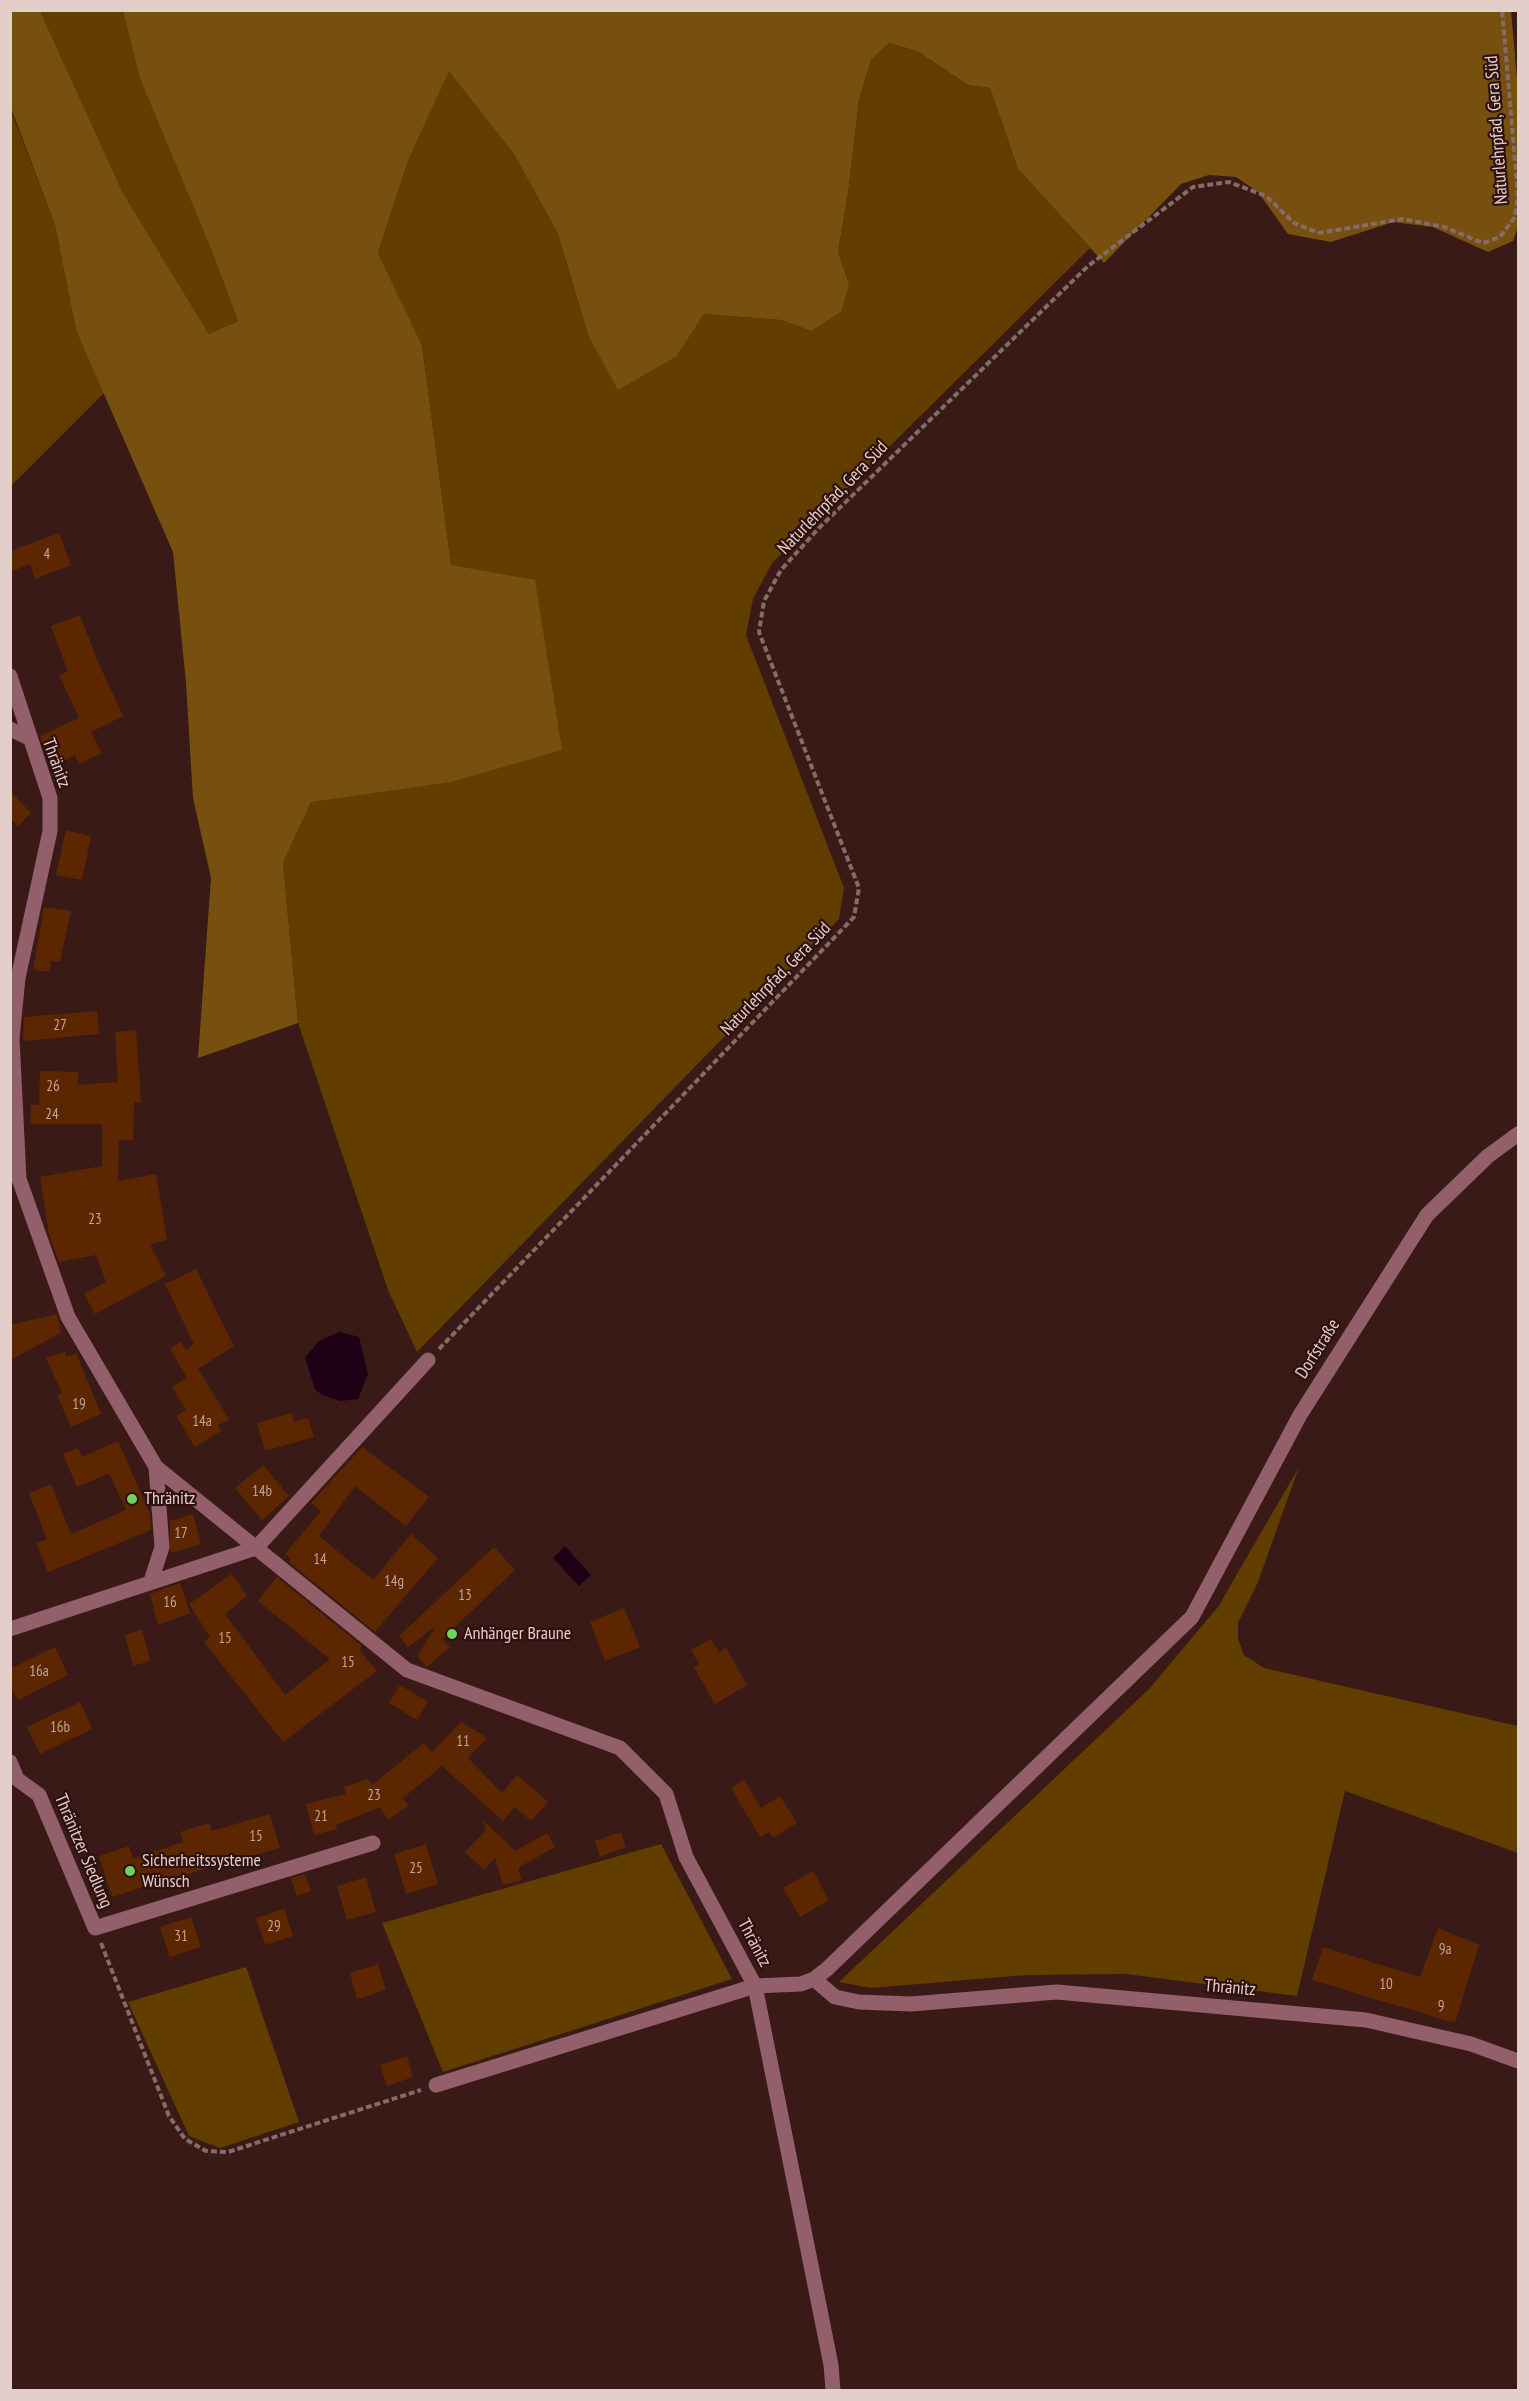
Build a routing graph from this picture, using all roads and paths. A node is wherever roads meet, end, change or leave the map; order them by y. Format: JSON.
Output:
{"nodes":[{"id":1,"x":1502,"y":10,"type":"edge"},
{"id":2,"x":10,"y":676,"type":"edge"},
{"id":3,"x":10,"y":729,"type":"edge"},
{"id":4,"x":29,"y":738,"type":"junction"},
{"id":5,"x":1518,"y":1134,"type":"edge"},
{"id":6,"x":428,"y":1360,"type":"joint"},
{"id":7,"x":156,"y":1467,"type":"junction"},
{"id":8,"x":256,"y":1548,"type":"junction"},
{"id":9,"x":152,"y":1581,"type":"junction"},
{"id":10,"x":10,"y":1629,"type":"edge"},
{"id":11,"x":10,"y":1762,"type":"edge"},
{"id":12,"x":373,"y":1843,"type":"dead end"},
{"id":13,"x":95,"y":1928,"type":"junction"},
{"id":14,"x":814,"y":1979,"type":"junction"},
{"id":15,"x":755,"y":1986,"type":"junction"},
{"id":16,"x":1518,"y":2061,"type":"edge"},
{"id":17,"x":436,"y":2085,"type":"joint"},
{"id":18,"x":833,"y":2391,"type":"edge"}],
"edges":[{"from":1,"to":6,"type":"path","name":"Naturlehrpfad, Gera Süd"},
{"from":2,"to":4,"type":"street"},
{"from":3,"to":4,"type":"street","name":"Thränitz"},
{"from":4,"to":7,"type":"street","name":"Thränitz"},
{"from":5,"to":14,"type":"street","name":"Dorfstraße"},
{"from":6,"to":8,"type":"street"},
{"from":7,"to":8,"type":"street","name":"Thränitz"},
{"from":7,"to":9,"type":"street","name":"Thränitz"},
{"from":8,"to":9,"type":"street"},
{"from":8,"to":15,"type":"street","name":"Thränitz"},
{"from":9,"to":10,"type":"street"},
{"from":11,"to":13,"type":"street","name":"Thränitzer Siedlung"},
{"from":12,"to":13,"type":"street","name":"Thränitzer Siedlung"},
{"from":13,"to":17,"type":"path"},
{"from":14,"to":15,"type":"street","name":"Thränitz"},
{"from":14,"to":16,"type":"street","name":"Thränitz"},
{"from":15,"to":17,"type":"street"},
{"from":15,"to":18,"type":"street"}]}
